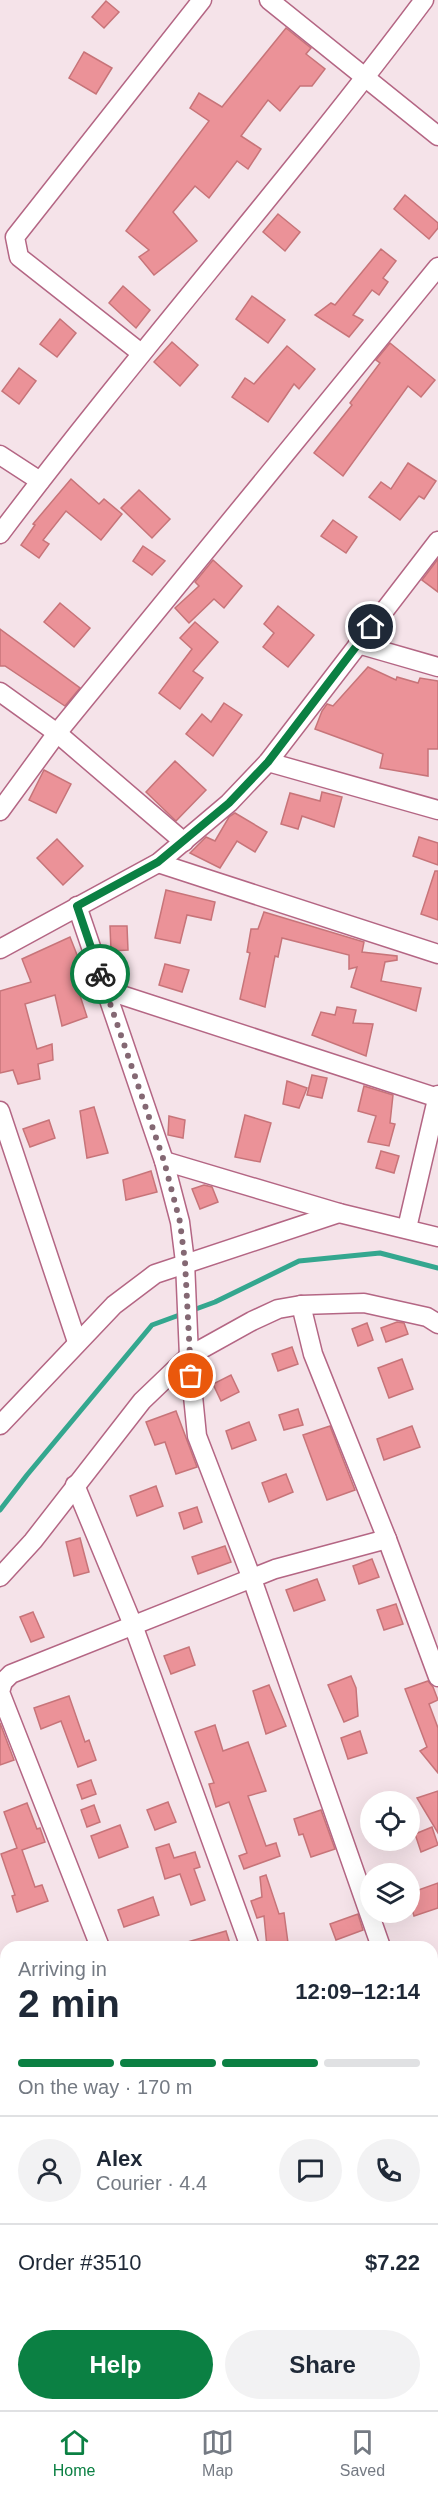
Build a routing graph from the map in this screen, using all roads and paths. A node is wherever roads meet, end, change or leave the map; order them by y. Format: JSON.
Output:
{"nodes":[{"id":1,"x":202,"y":0,"type":"edge"},
{"id":2,"x":269,"y":0,"type":"edge"},
{"id":3,"x":424,"y":0,"type":"edge"},
{"id":4,"x":366,"y":78,"type":"junction"},
{"id":5,"x":438,"y":136,"type":"edge"},
{"id":6,"x":438,"y":267,"type":"edge"},
{"id":7,"x":141,"y":353,"type":"junction"},
{"id":8,"x":0,"y":454,"type":"edge"},
{"id":9,"x":40,"y":481,"type":"junction"},
{"id":10,"x":0,"y":534,"type":"edge"},
{"id":11,"x":438,"y":541,"type":"edge"},
{"id":12,"x":358,"y":644,"type":"junction"},
{"id":13,"x":438,"y":667,"type":"edge"},
{"id":14,"x":0,"y":692,"type":"edge"},
{"id":15,"x":57,"y":733,"type":"junction"},
{"id":16,"x":268,"y":762,"type":"junction"},
{"id":17,"x":438,"y":810,"type":"edge"},
{"id":18,"x":0,"y":811,"type":"edge"},
{"id":19,"x":184,"y":842,"type":"junction"},
{"id":20,"x":158,"y":862,"type":"junction"},
{"id":21,"x":77,"y":906,"type":"junction"},
{"id":22,"x":0,"y":949,"type":"edge"},
{"id":23,"x":438,"y":954,"type":"edge"},
{"id":24,"x":106,"y":990,"type":"junction"},
{"id":25,"x":438,"y":1097,"type":"edge"},
{"id":26,"x":0,"y":1111,"type":"edge"},
{"id":27,"x":164,"y":1161,"type":"junction"},
{"id":28,"x":339,"y":1213,"type":"junction"},
{"id":29,"x":407,"y":1227,"type":"junction"},
{"id":30,"x":438,"y":1237,"type":"edge"},
{"id":31,"x":185,"y":1271,"type":"junction"},
{"id":32,"x":301,"y":1305,"type":"junction"},
{"id":33,"x":438,"y":1324,"type":"edge"},
{"id":34,"x":77,"y":1342,"type":"junction"},
{"id":35,"x":189,"y":1356,"type":"junction"},
{"id":36,"x":0,"y":1425,"type":"edge"},
{"id":37,"x":75,"y":1485,"type":"junction"},
{"id":38,"x":387,"y":1539,"type":"junction"},
{"id":39,"x":0,"y":1577,"type":"edge"},
{"id":40,"x":252,"y":1580,"type":"junction"},
{"id":41,"x":133,"y":1625,"type":"junction"},
{"id":42,"x":438,"y":1677,"type":"edge"},
{"id":43,"x":2,"y":1679,"type":"edge"},
{"id":44,"x":98,"y":1941,"type":"edge"},
{"id":45,"x":248,"y":1941,"type":"edge"},
{"id":46,"x":379,"y":1941,"type":"edge"}],
"edges":[{"from":1,"to":7,"type":"street"},
{"from":2,"to":4,"type":"street"},
{"from":3,"to":4,"type":"street"},
{"from":4,"to":5,"type":"street"},
{"from":4,"to":7,"type":"street"},
{"from":6,"to":15,"type":"street"},
{"from":7,"to":9,"type":"street"},
{"from":8,"to":9,"type":"street"},
{"from":9,"to":10,"type":"street"},
{"from":11,"to":12,"type":"street"},
{"from":12,"to":13,"type":"street"},
{"from":12,"to":16,"type":"street"},
{"from":14,"to":15,"type":"street"},
{"from":15,"to":18,"type":"street"},
{"from":15,"to":19,"type":"street"},
{"from":16,"to":17,"type":"street"},
{"from":16,"to":19,"type":"street"},
{"from":19,"to":20,"type":"street"},
{"from":20,"to":21,"type":"street"},
{"from":20,"to":23,"type":"street"},
{"from":21,"to":22,"type":"street"},
{"from":21,"to":24,"type":"street"},
{"from":24,"to":25,"type":"street"},
{"from":24,"to":27,"type":"street"},
{"from":25,"to":29,"type":"street"},
{"from":26,"to":34,"type":"street"},
{"from":27,"to":28,"type":"street"},
{"from":27,"to":31,"type":"street"},
{"from":28,"to":29,"type":"street"},
{"from":28,"to":31,"type":"street"},
{"from":29,"to":30,"type":"street"},
{"from":31,"to":34,"type":"street"},
{"from":31,"to":35,"type":"street"},
{"from":32,"to":33,"type":"street"},
{"from":32,"to":35,"type":"street"},
{"from":32,"to":38,"type":"street"},
{"from":34,"to":36,"type":"street"},
{"from":35,"to":37,"type":"street"},
{"from":35,"to":40,"type":"street"},
{"from":37,"to":39,"type":"street"},
{"from":37,"to":41,"type":"street"},
{"from":38,"to":40,"type":"street"},
{"from":38,"to":42,"type":"street"},
{"from":40,"to":41,"type":"street"},
{"from":40,"to":46,"type":"street"},
{"from":41,"to":43,"type":"street"},
{"from":41,"to":45,"type":"street"},
{"from":43,"to":44,"type":"street"}]}
